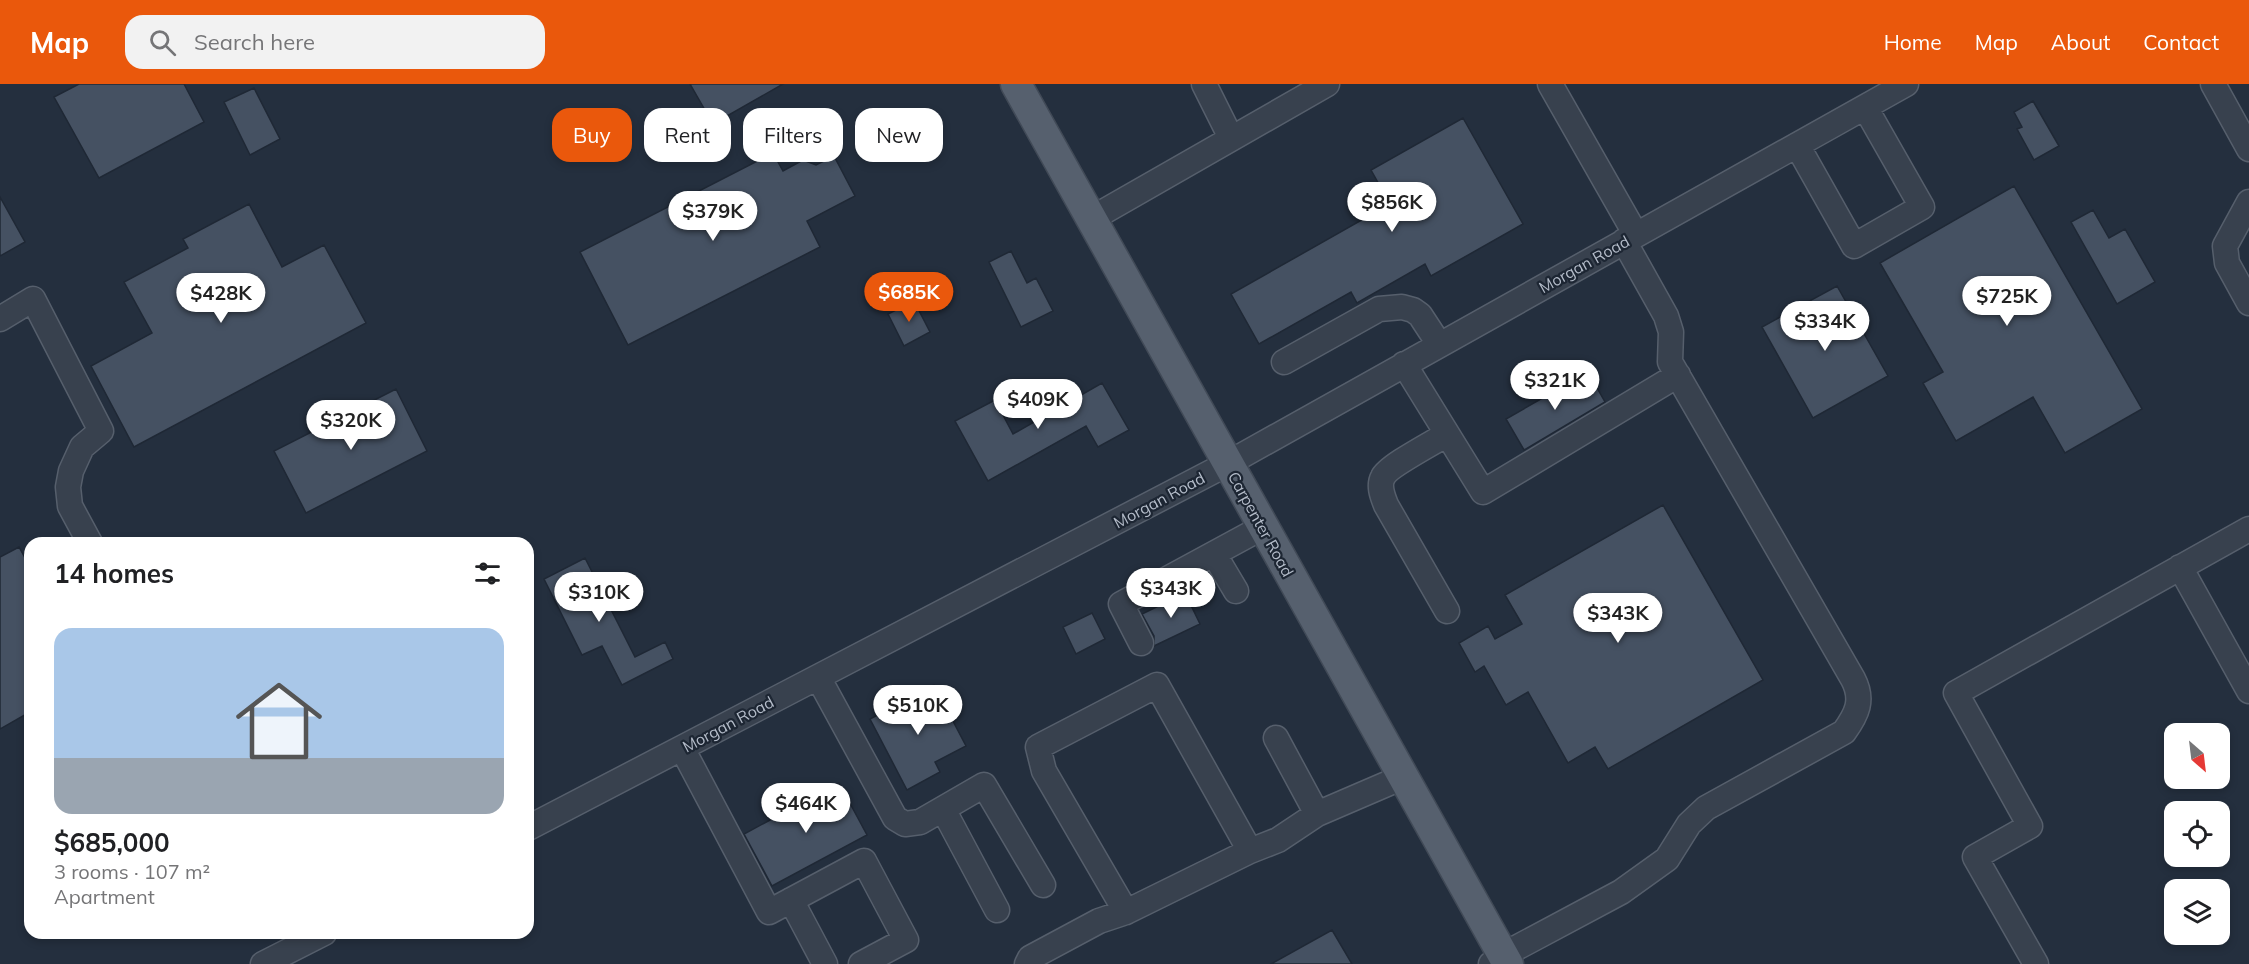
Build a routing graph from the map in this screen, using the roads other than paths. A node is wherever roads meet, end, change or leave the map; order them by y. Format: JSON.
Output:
{"nodes":[{"id":1,"x":1016,"y":84,"type":"edge"},
{"id":2,"x":1203,"y":84,"type":"edge"},
{"id":3,"x":1327,"y":84,"type":"edge"},
{"id":4,"x":1550,"y":84,"type":"edge"},
{"id":5,"x":1906,"y":84,"type":"edge"},
{"id":6,"x":2213,"y":84,"type":"edge"},
{"id":7,"x":1865,"y":107,"type":"junction"},
{"id":8,"x":1231,"y":138,"type":"junction"},
{"id":9,"x":1797,"y":145,"type":"junction"},
{"id":10,"x":2249,"y":149,"type":"edge"},
{"id":11,"x":2249,"y":202,"type":"edge"},
{"id":12,"x":1091,"y":219,"type":"junction"},
{"id":13,"x":1630,"y":238,"type":"junction"},
{"id":14,"x":2249,"y":303,"type":"edge"},
{"id":15,"x":0,"y":319,"type":"edge"},
{"id":16,"x":1439,"y":344,"type":"junction"},
{"id":17,"x":1284,"y":362,"type":"dead end"},
{"id":18,"x":1404,"y":364,"type":"junction"},
{"id":19,"x":1678,"y":375,"type":"junction"},
{"id":20,"x":1447,"y":434,"type":"junction"},
{"id":21,"x":1227,"y":464,"type":"junction"},
{"id":22,"x":1263,"y":527,"type":"junction"},
{"id":23,"x":2249,"y":529,"type":"edge"},
{"id":24,"x":87,"y":537,"type":"edge"},
{"id":25,"x":1214,"y":554,"type":"junction"},
{"id":26,"x":2180,"y":567,"type":"junction"},
{"id":27,"x":1236,"y":591,"type":"dead end"},
{"id":28,"x":1447,"y":611,"type":"dead end"},
{"id":29,"x":1141,"y":643,"type":"dead end"},
{"id":30,"x":818,"y":677,"type":"junction"},
{"id":31,"x":2249,"y":692,"type":"edge"},
{"id":32,"x":1276,"y":738,"type":"dead end"},
{"id":33,"x":682,"y":748,"type":"junction"},
{"id":34,"x":1403,"y":777,"type":"junction"},
{"id":35,"x":943,"y":809,"type":"junction"},
{"id":36,"x":1317,"y":814,"type":"junction"},
{"id":37,"x":534,"y":825,"type":"edge"},
{"id":38,"x":1250,"y":851,"type":"junction"},
{"id":39,"x":1042,"y":885,"type":"dead end"},
{"id":40,"x":791,"y":900,"type":"junction"},
{"id":41,"x":997,"y":910,"type":"dead end"},
{"id":42,"x":1126,"y":912,"type":"junction"},
{"id":43,"x":306,"y":939,"type":"edge"},
{"id":44,"x":1501,"y":961,"type":"edge"},
{"id":45,"x":263,"y":964,"type":"edge"},
{"id":46,"x":825,"y":964,"type":"edge"},
{"id":47,"x":861,"y":964,"type":"edge"},
{"id":48,"x":1027,"y":964,"type":"edge"},
{"id":49,"x":2036,"y":964,"type":"edge"}],
"edges":[{"from":1,"to":12,"type":"main road","name":"Carpenter Road"},
{"from":2,"to":8,"type":"street"},
{"from":3,"to":8,"type":"street"},
{"from":4,"to":13,"type":"street"},
{"from":5,"to":7,"type":"street","name":"Morgan Road"},
{"from":6,"to":10,"type":"street"},
{"from":7,"to":9,"type":"street","name":"Morgan Road"},
{"from":7,"to":9,"type":"street"},
{"from":8,"to":12,"type":"street"},
{"from":9,"to":13,"type":"street","name":"Morgan Road"},
{"from":11,"to":14,"type":"street"},
{"from":12,"to":21,"type":"main road","name":"Carpenter Road"},
{"from":13,"to":16,"type":"street","name":"Morgan Road"},
{"from":13,"to":19,"type":"street"},
{"from":15,"to":24,"type":"street"},
{"from":16,"to":17,"type":"street"},
{"from":16,"to":18,"type":"street","name":"Morgan Road"},
{"from":18,"to":20,"type":"street"},
{"from":18,"to":21,"type":"street","name":"Morgan Road"},
{"from":19,"to":20,"type":"street"},
{"from":19,"to":44,"type":"street"},
{"from":20,"to":28,"type":"street"},
{"from":21,"to":22,"type":"main road","name":"Carpenter Road"},
{"from":21,"to":30,"type":"street","name":"Morgan Road"},
{"from":22,"to":25,"type":"street"},
{"from":22,"to":34,"type":"main road","name":"Carpenter Road"},
{"from":23,"to":26,"type":"street"},
{"from":25,"to":27,"type":"street"},
{"from":25,"to":29,"type":"street"},
{"from":26,"to":31,"type":"street"},
{"from":26,"to":49,"type":"street"},
{"from":30,"to":33,"type":"street","name":"Morgan Road"},
{"from":30,"to":35,"type":"street"},
{"from":32,"to":36,"type":"street"},
{"from":33,"to":37,"type":"street","name":"Morgan Road"},
{"from":33,"to":40,"type":"street"},
{"from":34,"to":36,"type":"street"},
{"from":34,"to":44,"type":"main road","name":"Carpenter Road"},
{"from":35,"to":39,"type":"street"},
{"from":35,"to":41,"type":"street"},
{"from":36,"to":38,"type":"street"},
{"from":38,"to":42,"type":"street"},
{"from":38,"to":42,"type":"street"},
{"from":40,"to":46,"type":"street"},
{"from":40,"to":47,"type":"street"},
{"from":42,"to":48,"type":"street"},
{"from":43,"to":45,"type":"street"}]}
